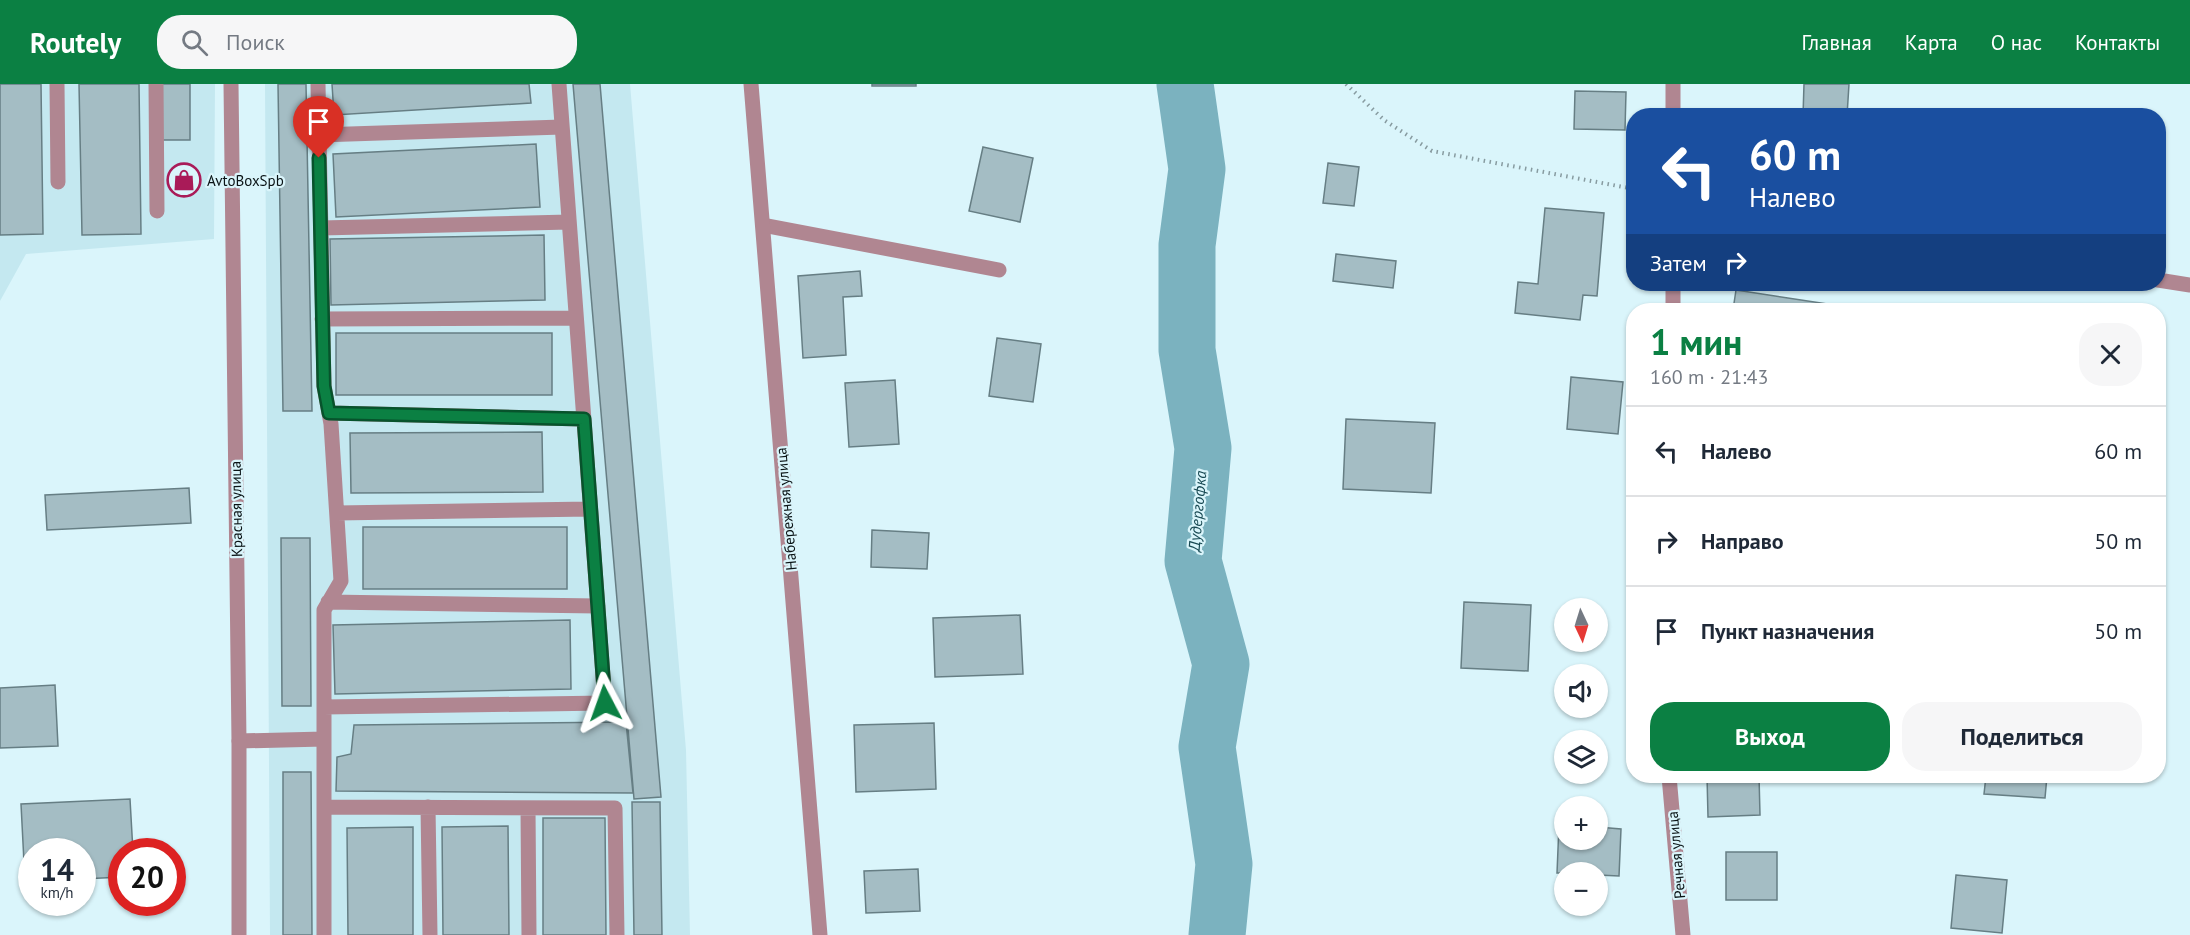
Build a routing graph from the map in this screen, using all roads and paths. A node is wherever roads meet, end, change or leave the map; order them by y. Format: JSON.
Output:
{"nodes":[{"id":1,"x":57,"y":84,"type":"edge"},
{"id":2,"x":156,"y":84,"type":"edge"},
{"id":3,"x":231,"y":84,"type":"edge"},
{"id":4,"x":318,"y":84,"type":"edge"},
{"id":5,"x":559,"y":84,"type":"edge"},
{"id":6,"x":751,"y":84,"type":"edge"},
{"id":7,"x":1346,"y":84,"type":"edge"},
{"id":8,"x":1673,"y":84,"type":"edge"},
{"id":9,"x":1673,"y":108,"type":"edge"},
{"id":10,"x":562,"y":127,"type":"junction"},
{"id":11,"x":319,"y":135,"type":"junction"},
{"id":12,"x":58,"y":182,"type":"dead end"},
{"id":13,"x":1626,"y":187,"type":"edge"},
{"id":14,"x":157,"y":211,"type":"dead end"},
{"id":15,"x":569,"y":222,"type":"junction"},
{"id":16,"x":763,"y":225,"type":"junction"},
{"id":17,"x":321,"y":228,"type":"junction"},
{"id":18,"x":999,"y":270,"type":"dead end"},
{"id":19,"x":2166,"y":281,"type":"edge"},
{"id":20,"x":2190,"y":285,"type":"edge"},
{"id":21,"x":576,"y":318,"type":"junction"},
{"id":22,"x":322,"y":319,"type":"junction"},
{"id":23,"x":329,"y":413,"type":"junction"},
{"id":24,"x":584,"y":419,"type":"junction"},
{"id":25,"x":591,"y":509,"type":"junction"},
{"id":26,"x":337,"y":513,"type":"junction"},
{"id":27,"x":328,"y":602,"type":"junction"},
{"id":28,"x":598,"y":606,"type":"junction"},
{"id":29,"x":324,"y":707,"type":"junction"},
{"id":30,"x":324,"y":739,"type":"junction"},
{"id":31,"x":239,"y":741,"type":"junction"},
{"id":32,"x":1670,"y":783,"type":"edge"},
{"id":33,"x":324,"y":807,"type":"junction"},
{"id":34,"x":428,"y":807,"type":"junction"},
{"id":35,"x":528,"y":808,"type":"junction"},
{"id":36,"x":239,"y":935,"type":"edge"},
{"id":37,"x":324,"y":935,"type":"edge"},
{"id":38,"x":430,"y":935,"type":"edge"},
{"id":39,"x":529,"y":935,"type":"edge"},
{"id":40,"x":617,"y":935,"type":"edge"},
{"id":41,"x":820,"y":935,"type":"edge"},
{"id":42,"x":1683,"y":935,"type":"edge"}],
"edges":[{"from":1,"to":12,"type":"street"},
{"from":2,"to":14,"type":"street"},
{"from":3,"to":31,"type":"street","name":"Красная улица"},
{"from":4,"to":11,"type":"street"},
{"from":5,"to":10,"type":"street"},
{"from":6,"to":16,"type":"street","name":"Набережная улица"},
{"from":7,"to":13,"type":"path"},
{"from":8,"to":9,"type":"street"},
{"from":10,"to":11,"type":"street"},
{"from":10,"to":15,"type":"street"},
{"from":11,"to":17,"type":"street"},
{"from":15,"to":17,"type":"street"},
{"from":15,"to":21,"type":"street"},
{"from":16,"to":18,"type":"street"},
{"from":16,"to":41,"type":"street","name":"Набережная улица"},
{"from":17,"to":22,"type":"street"},
{"from":19,"to":20,"type":"street"},
{"from":21,"to":22,"type":"street"},
{"from":21,"to":24,"type":"street"},
{"from":22,"to":23,"type":"street"},
{"from":23,"to":24,"type":"street"},
{"from":23,"to":26,"type":"street"},
{"from":24,"to":25,"type":"street"},
{"from":25,"to":26,"type":"street"},
{"from":25,"to":28,"type":"street"},
{"from":26,"to":27,"type":"street"},
{"from":27,"to":28,"type":"street"},
{"from":27,"to":29,"type":"street"},
{"from":28,"to":29,"type":"street"},
{"from":29,"to":30,"type":"street"},
{"from":30,"to":31,"type":"street"},
{"from":30,"to":33,"type":"street"},
{"from":31,"to":36,"type":"street","name":"Красная улица"},
{"from":32,"to":42,"type":"street","name":"Речная улица"},
{"from":33,"to":34,"type":"street"},
{"from":33,"to":37,"type":"street"},
{"from":34,"to":35,"type":"street"},
{"from":34,"to":38,"type":"street"},
{"from":35,"to":39,"type":"street"},
{"from":35,"to":40,"type":"street"}]}
